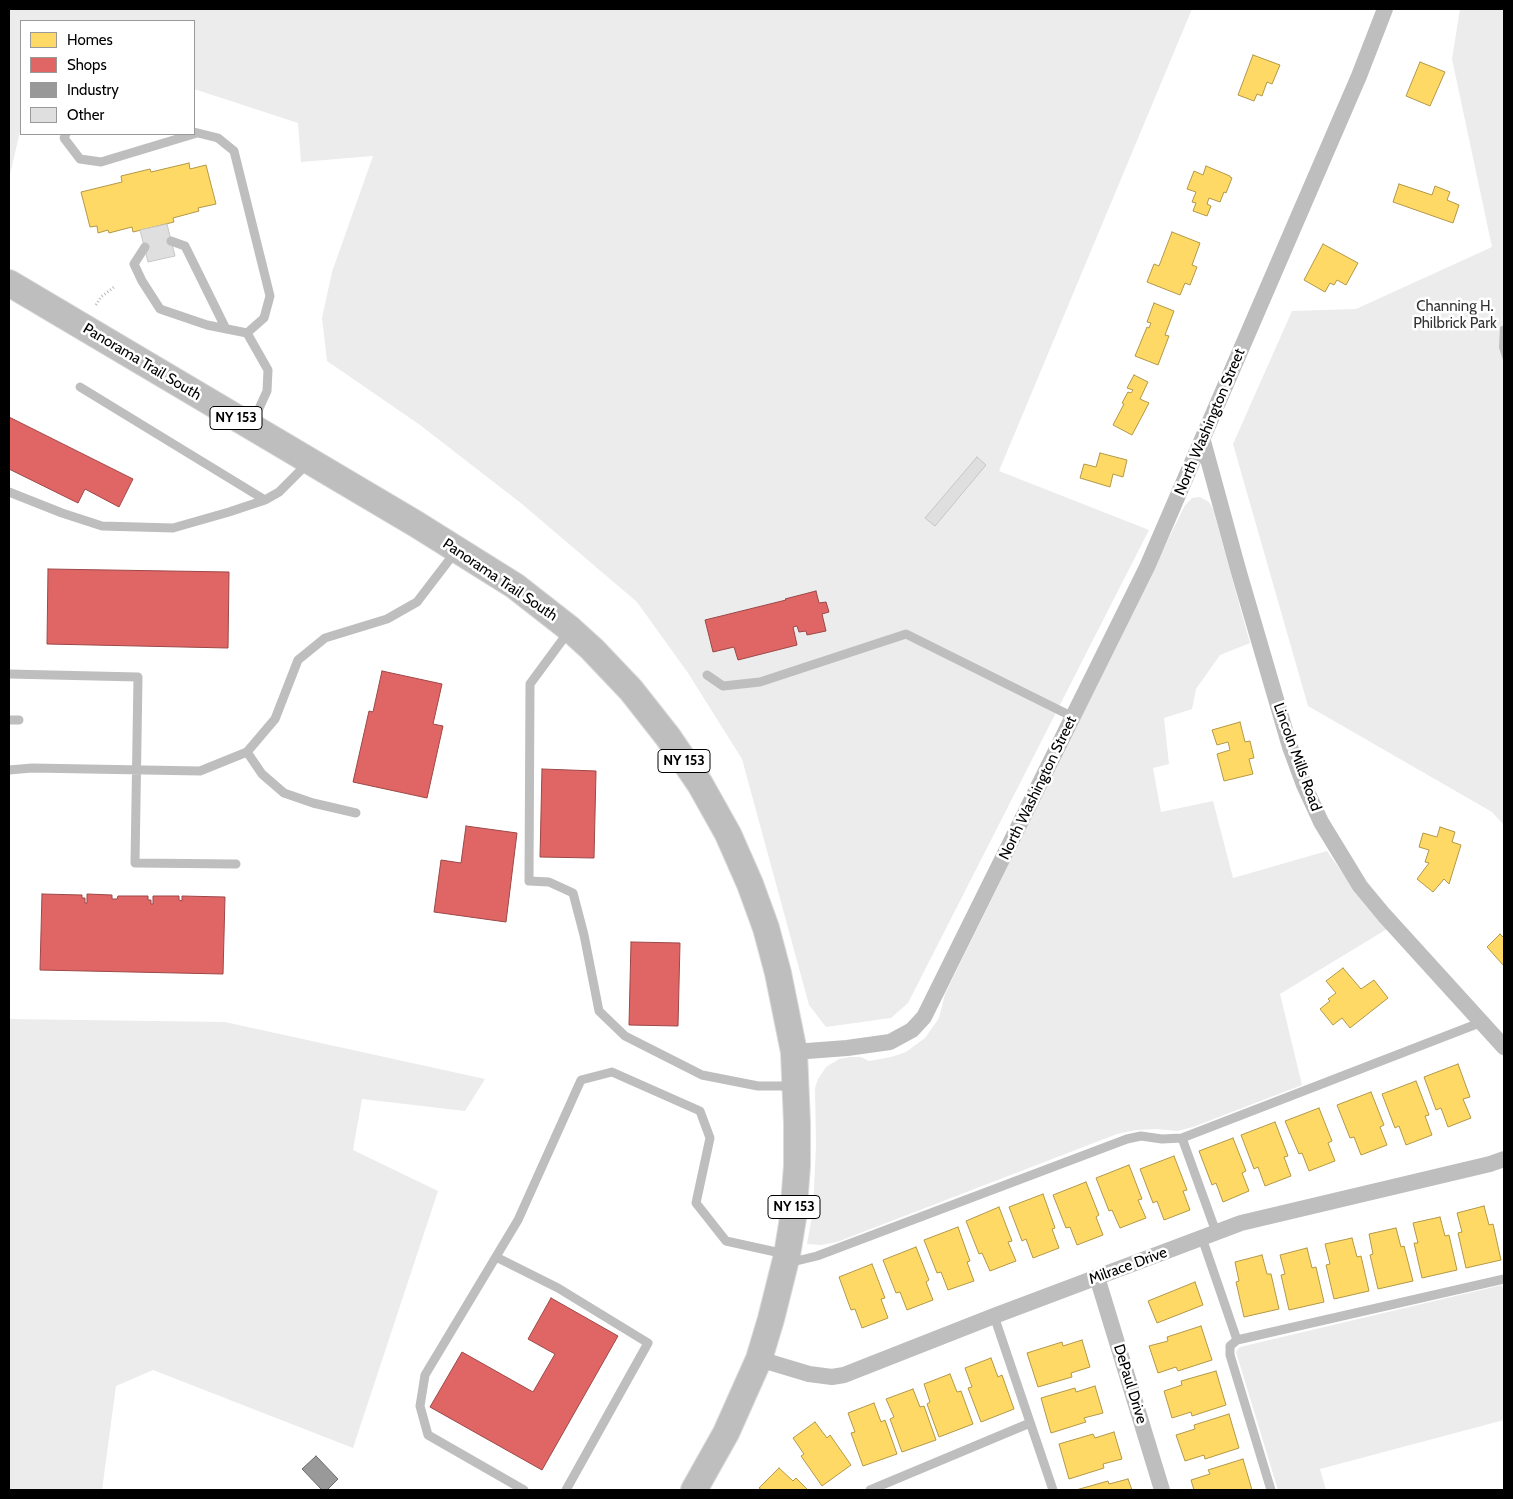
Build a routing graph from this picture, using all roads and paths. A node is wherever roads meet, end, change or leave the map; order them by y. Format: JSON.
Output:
{"nodes":[{"id":1,"x":1385,"y":9,"type":"edge"},
{"id":2,"x":196,"y":133,"type":"edge"},
{"id":3,"x":66,"y":135,"type":"edge"},
{"id":4,"x":189,"y":135,"type":"edge"},
{"id":5,"x":171,"y":241,"type":"dead end"},
{"id":6,"x":145,"y":248,"type":"dead end"},
{"id":7,"x":9,"y":284,"type":"edge"},
{"id":8,"x":114,"y":287,"type":"dead end"},
{"id":9,"x":96,"y":305,"type":"dead end"},
{"id":10,"x":226,"y":329,"type":"junction"},
{"id":11,"x":247,"y":333,"type":"junction"},
{"id":12,"x":80,"y":386,"type":"dead end"},
{"id":13,"x":250,"y":426,"type":"junction"},
{"id":14,"x":1202,"y":440,"type":"junction"},
{"id":15,"x":310,"y":462,"type":"junction"},
{"id":16,"x":9,"y":492,"type":"edge"},
{"id":17,"x":265,"y":500,"type":"junction"},
{"id":18,"x":458,"y":549,"type":"junction"},
{"id":19,"x":570,"y":629,"type":"junction"},
{"id":20,"x":9,"y":674,"type":"edge"},
{"id":21,"x":707,"y":674,"type":"dead end"},
{"id":22,"x":1073,"y":717,"type":"junction"},
{"id":23,"x":9,"y":720,"type":"edge"},
{"id":24,"x":18,"y":720,"type":"dead end"},
{"id":25,"x":247,"y":752,"type":"junction"},
{"id":26,"x":9,"y":770,"type":"edge"},
{"id":27,"x":136,"y":771,"type":"junction"},
{"id":28,"x":356,"y":813,"type":"dead end"},
{"id":29,"x":236,"y":864,"type":"dead end"},
{"id":30,"x":1482,"y":1022,"type":"junction"},
{"id":31,"x":1504,"y":1047,"type":"edge"},
{"id":32,"x":794,"y":1052,"type":"junction"},
{"id":33,"x":796,"y":1086,"type":"junction"},
{"id":34,"x":1182,"y":1138,"type":"junction"},
{"id":35,"x":1504,"y":1158,"type":"edge"},
{"id":36,"x":1209,"y":1235,"type":"junction"},
{"id":37,"x":496,"y":1257,"type":"junction"},
{"id":38,"x":786,"y":1259,"type":"junction"},
{"id":39,"x":1097,"y":1277,"type":"junction"},
{"id":40,"x":1504,"y":1279,"type":"edge"},
{"id":41,"x":994,"y":1316,"type":"junction"},
{"id":42,"x":1237,"y":1340,"type":"junction"},
{"id":43,"x":759,"y":1359,"type":"junction"},
{"id":44,"x":1030,"y":1423,"type":"junction"},
{"id":45,"x":524,"y":1490,"type":"edge"},
{"id":46,"x":566,"y":1490,"type":"edge"},
{"id":47,"x":694,"y":1490,"type":"edge"},
{"id":48,"x":870,"y":1490,"type":"edge"},
{"id":49,"x":1053,"y":1490,"type":"edge"},
{"id":50,"x":1162,"y":1490,"type":"edge"},
{"id":51,"x":1271,"y":1490,"type":"edge"}],
"edges":[{"from":1,"to":14,"type":"street","name":"North Washington Street"},
{"from":2,"to":11,"type":"lane"},
{"from":3,"to":4,"type":"lane"},
{"from":5,"to":10,"type":"lane"},
{"from":6,"to":10,"type":"lane"},
{"from":7,"to":13,"type":"main road","name":"Panorama Trail South","number":"NY 153"},
{"from":8,"to":9,"type":"path"},
{"from":10,"to":11,"type":"lane"},
{"from":11,"to":13,"type":"lane"},
{"from":12,"to":17,"type":"lane"},
{"from":13,"to":15,"type":"main road","name":"Panorama Trail South","number":"NY 153"},
{"from":14,"to":22,"type":"street","name":"North Washington Street"},
{"from":14,"to":30,"type":"street","name":"Lincoln Mills Road"},
{"from":15,"to":17,"type":"lane"},
{"from":15,"to":18,"type":"main road","name":"Panorama Trail South","number":"NY 153"},
{"from":16,"to":17,"type":"lane"},
{"from":18,"to":19,"type":"main road","name":"Panorama Trail South","number":"NY 153"},
{"from":18,"to":25,"type":"lane"},
{"from":19,"to":32,"type":"main road","name":"Panorama Trail South","number":"NY 153"},
{"from":19,"to":33,"type":"lane"},
{"from":20,"to":27,"type":"lane"},
{"from":21,"to":22,"type":"lane"},
{"from":22,"to":32,"type":"street","name":"North Washington Street"},
{"from":23,"to":24,"type":"lane"},
{"from":25,"to":27,"type":"lane"},
{"from":25,"to":28,"type":"lane"},
{"from":26,"to":27,"type":"lane"},
{"from":27,"to":29,"type":"lane"},
{"from":30,"to":31,"type":"street","name":"Lincoln Mills Road"},
{"from":30,"to":34,"type":"lane"},
{"from":32,"to":33,"type":"main road","number":"NY 153"},
{"from":33,"to":38,"type":"main road","number":"NY 153"},
{"from":34,"to":36,"type":"lane"},
{"from":34,"to":38,"type":"lane"},
{"from":35,"to":36,"type":"street","name":"Milrace Drive"},
{"from":36,"to":39,"type":"street","name":"Milrace Drive"},
{"from":36,"to":42,"type":"lane"},
{"from":37,"to":38,"type":"lane"},
{"from":37,"to":45,"type":"lane"},
{"from":37,"to":46,"type":"lane"},
{"from":38,"to":43,"type":"main road","number":"NY 153"},
{"from":39,"to":41,"type":"street","name":"Milrace Drive"},
{"from":39,"to":50,"type":"street","name":"DePaul Drive"},
{"from":40,"to":42,"type":"lane"},
{"from":41,"to":43,"type":"street","name":"Milrace Drive"},
{"from":41,"to":44,"type":"lane"},
{"from":42,"to":51,"type":"lane"},
{"from":43,"to":47,"type":"main road","number":"NY 153"},
{"from":44,"to":48,"type":"lane"},
{"from":44,"to":49,"type":"lane"}]}
